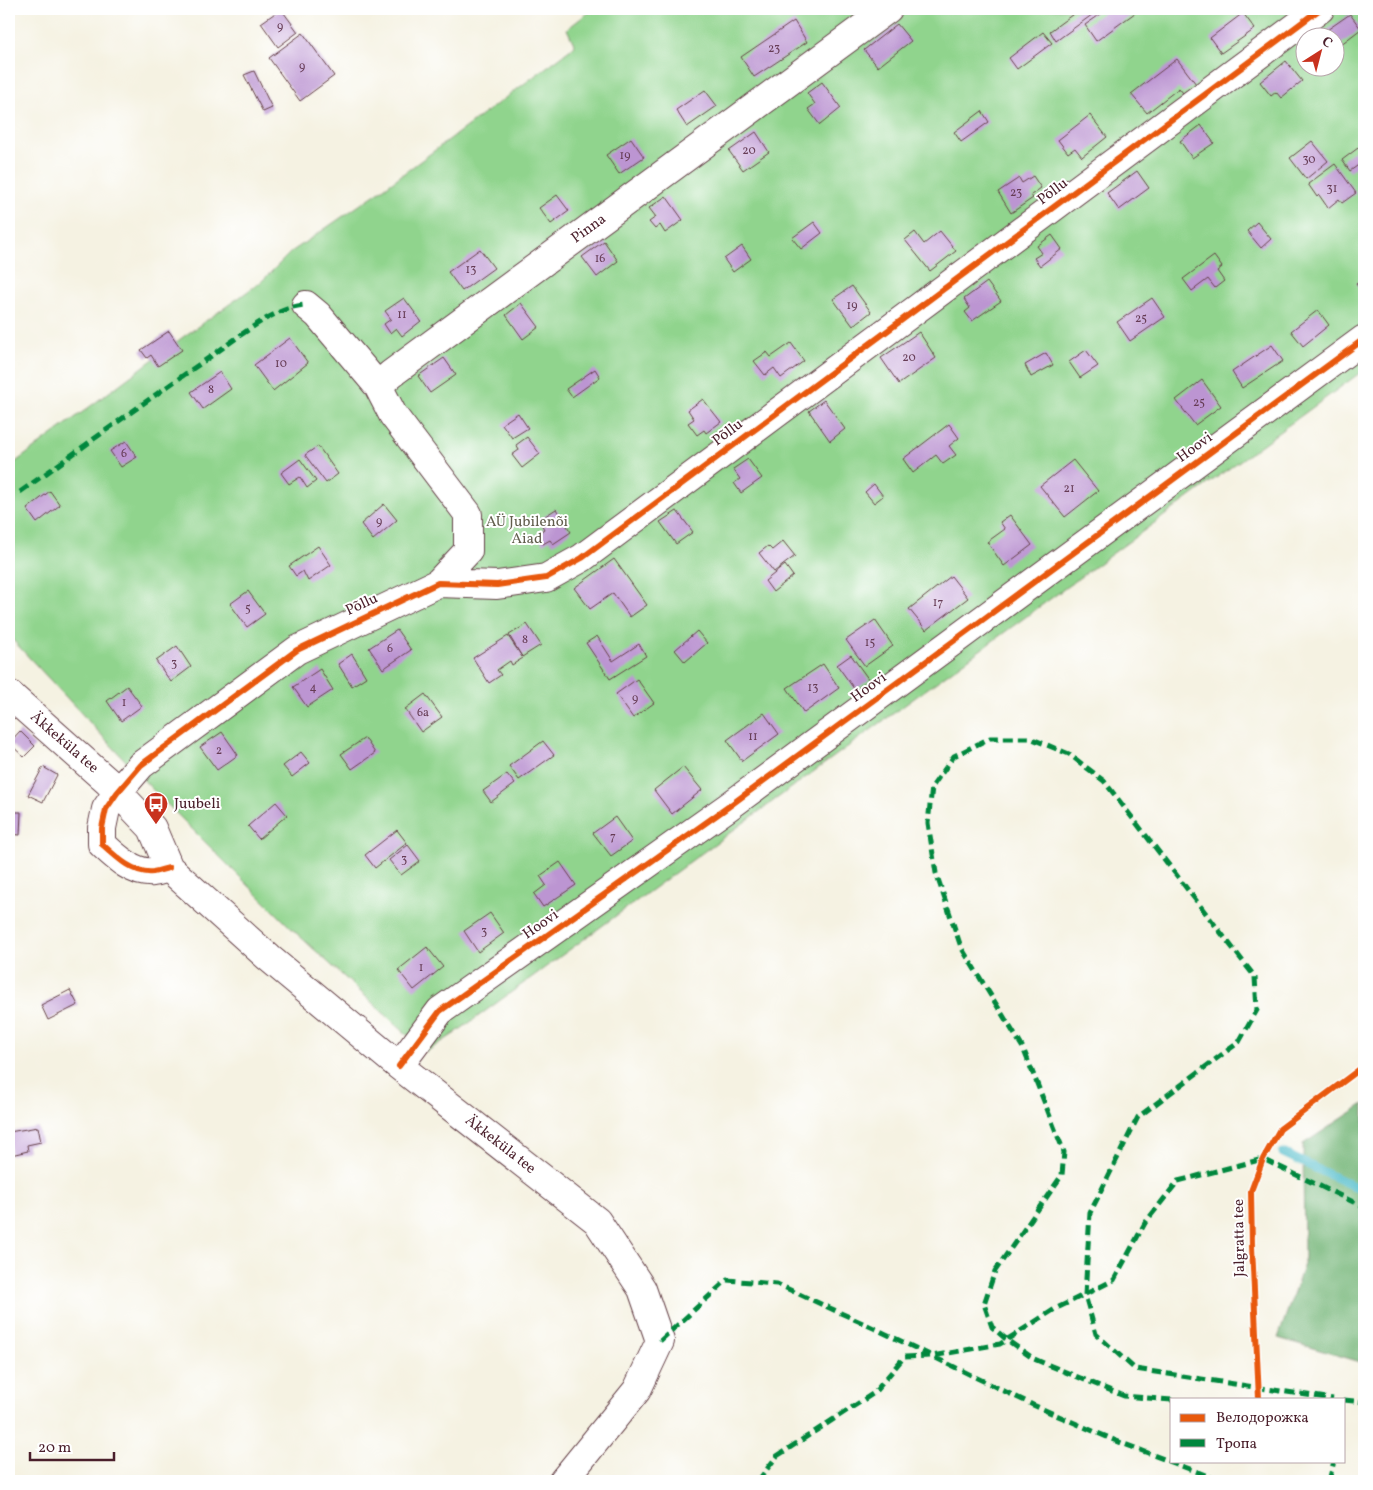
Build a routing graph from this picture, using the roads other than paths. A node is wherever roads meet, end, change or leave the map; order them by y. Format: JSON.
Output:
{"nodes":[{"id":1,"x":888,"y":9,"type":"edge"},
{"id":2,"x":1320,"y":9,"type":"edge"},
{"id":3,"x":306,"y":305,"type":"dead end"},
{"id":4,"x":1364,"y":339,"type":"edge"},
{"id":5,"x":378,"y":386,"type":"junction"},
{"id":6,"x":438,"y":583,"type":"junction"},
{"id":7,"x":9,"y":694,"type":"edge"},
{"id":8,"x":117,"y":793,"type":"junction"},
{"id":9,"x":169,"y":868,"type":"junction"},
{"id":10,"x":399,"y":1066,"type":"junction"},
{"id":11,"x":563,"y":1481,"type":"edge"}],
"edges":[{"from":1,"to":5,"type":"street","name":"Pinna"},
{"from":2,"to":6,"type":"street","name":"Põllu"},
{"from":3,"to":5,"type":"street"},
{"from":4,"to":10,"type":"street","name":"Hoovi"},
{"from":5,"to":6,"type":"street"},
{"from":6,"to":8,"type":"street","name":"Põllu"},
{"from":7,"to":8,"type":"street","name":"Äkkeküla tee"},
{"from":8,"to":9,"type":"street","name":"Äkkeküla tee"},
{"from":8,"to":9,"type":"street"},
{"from":9,"to":10,"type":"street","name":"Äkkeküla tee"},
{"from":10,"to":11,"type":"street","name":"Äkkeküla tee"}]}
